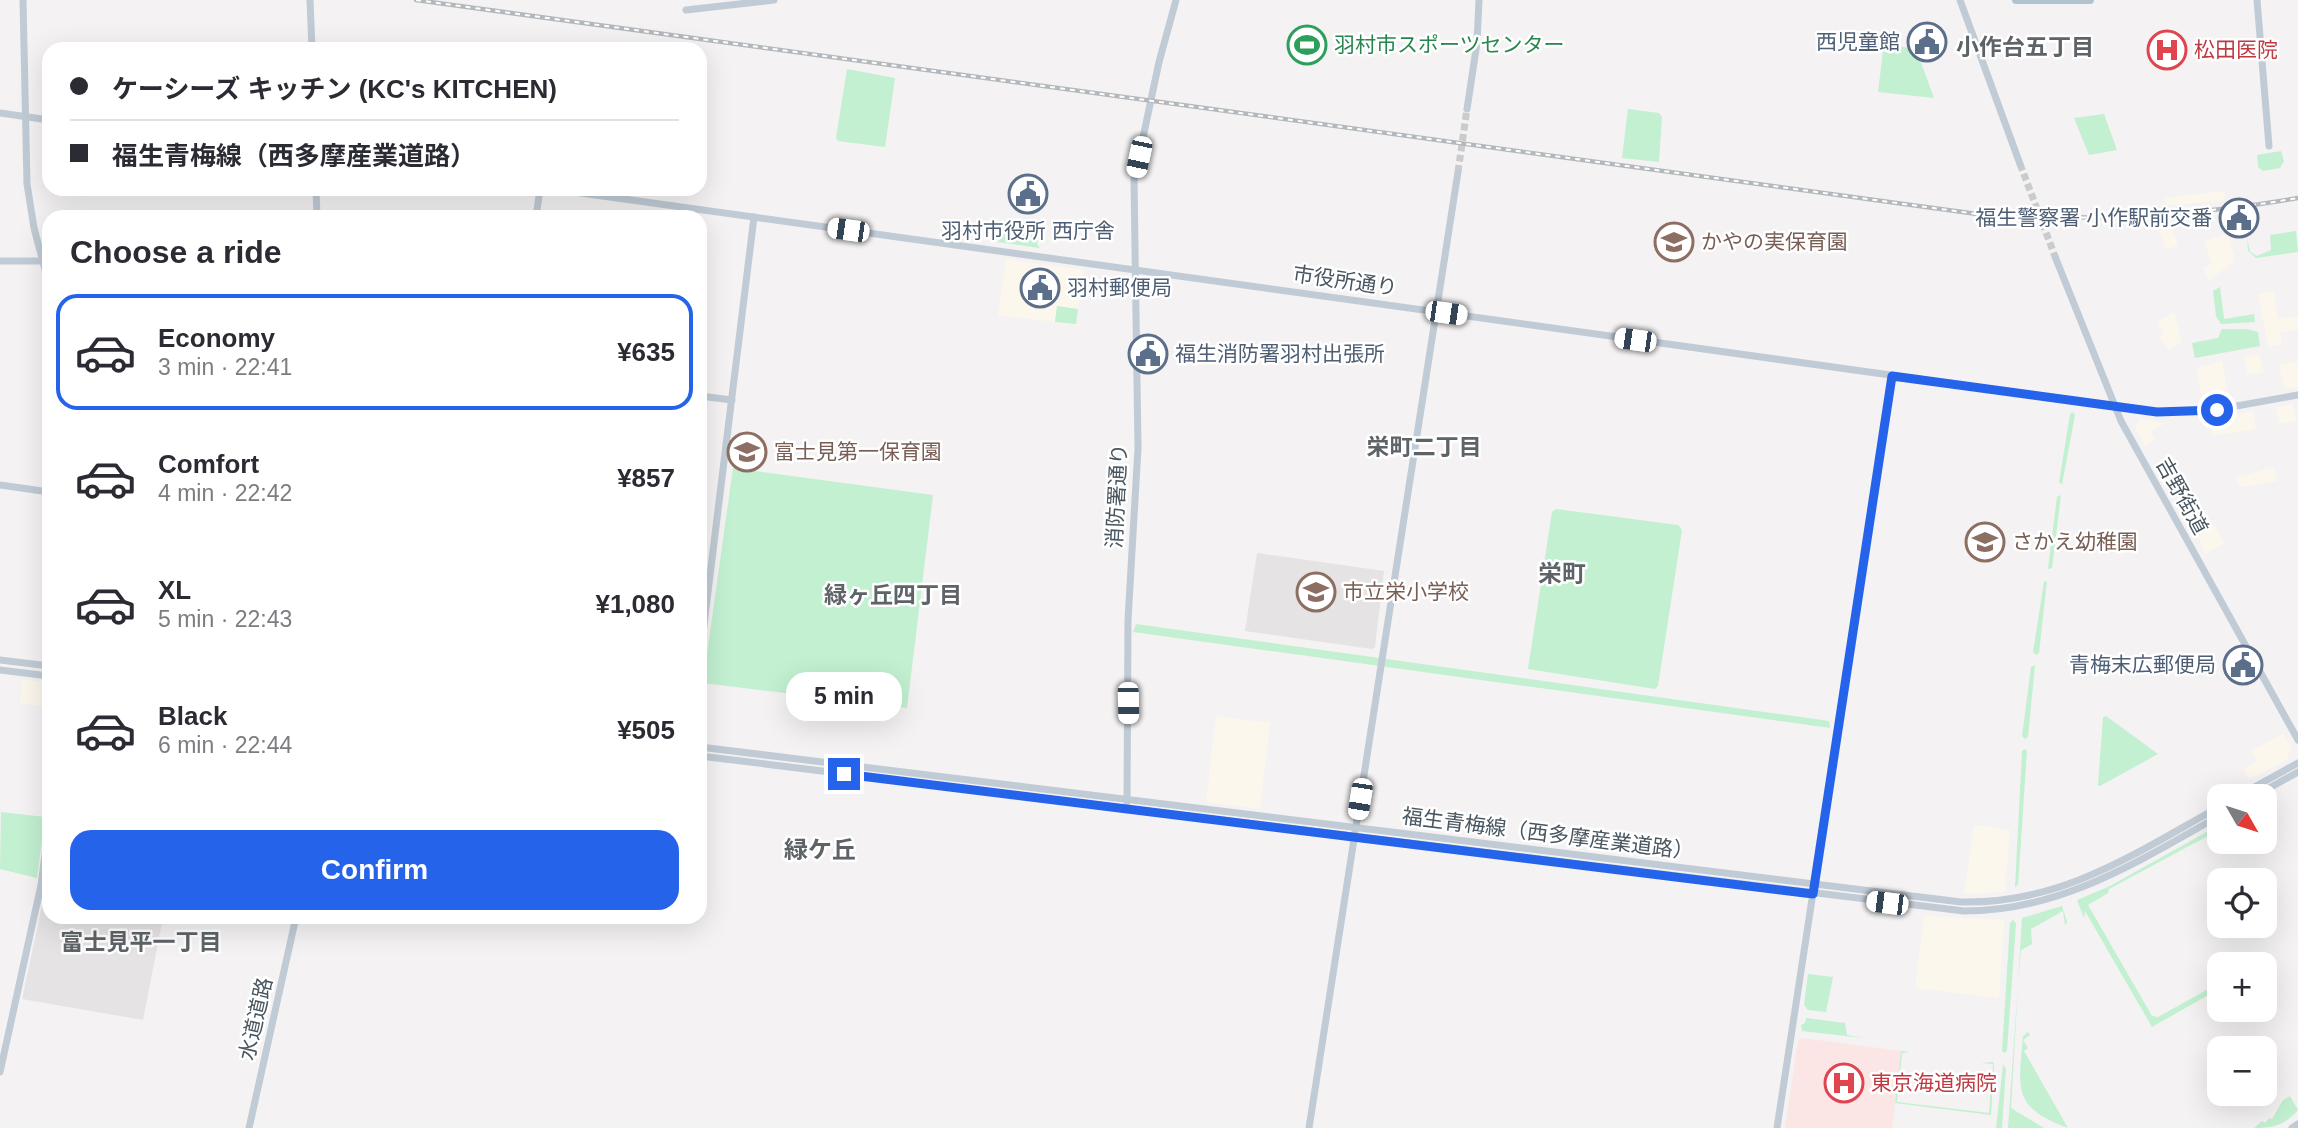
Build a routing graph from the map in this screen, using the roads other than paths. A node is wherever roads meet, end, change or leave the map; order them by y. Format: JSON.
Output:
{"nodes":[{"id":1,"x":23,"y":0,"type":"edge"},
{"id":2,"x":310,"y":0,"type":"edge"},
{"id":3,"x":774,"y":0,"type":"edge"},
{"id":4,"x":1176,"y":0,"type":"edge"},
{"id":5,"x":1479,"y":0,"type":"edge"},
{"id":6,"x":1961,"y":0,"type":"edge"},
{"id":7,"x":2016,"y":0,"type":"edge"},
{"id":8,"x":2090,"y":0,"type":"edge"},
{"id":9,"x":2257,"y":0,"type":"edge"},
{"id":10,"x":686,"y":10,"type":"dead end"},
{"id":11,"x":312,"y":42,"type":"edge"},
{"id":12,"x":1467,"y":109,"type":"tunnel mouth"},
{"id":13,"x":0,"y":113,"type":"edge"},
{"id":14,"x":24,"y":117,"type":"junction"},
{"id":15,"x":42,"y":119,"type":"edge"},
{"id":16,"x":2269,"y":146,"type":"dead end"},
{"id":17,"x":2020,"y":164,"type":"tunnel mouth"},
{"id":18,"x":1458,"y":172,"type":"tunnel mouth"},
{"id":19,"x":602,"y":196,"type":"edge"},
{"id":20,"x":704,"y":210,"type":"edge"},
{"id":21,"x":707,"y":210,"type":"edge"},
{"id":22,"x":754,"y":217,"type":"junction"},
{"id":23,"x":42,"y":247,"type":"edge"},
{"id":24,"x":2056,"y":259,"type":"tunnel mouth"},
{"id":25,"x":0,"y":261,"type":"edge"},
{"id":26,"x":42,"y":261,"type":"edge"},
{"id":27,"x":1136,"y":269,"type":"junction"},
{"id":28,"x":1434,"y":312,"type":"junction"},
{"id":29,"x":1892,"y":376,"type":"junction"},
{"id":30,"x":2298,"y":395,"type":"edge"},
{"id":31,"x":707,"y":397,"type":"edge"},
{"id":32,"x":732,"y":400,"type":"junction"},
{"id":33,"x":2114,"y":407,"type":"junction"},
{"id":34,"x":0,"y":485,"type":"edge"},
{"id":35,"x":42,"y":491,"type":"edge"},
{"id":36,"x":707,"y":575,"type":"edge"},
{"id":37,"x":710,"y":575,"type":"junction"},
{"id":38,"x":707,"y":600,"type":"edge"},
{"id":39,"x":0,"y":660,"type":"edge"},
{"id":40,"x":42,"y":665,"type":"edge"},
{"id":41,"x":0,"y":670,"type":"edge"},
{"id":42,"x":42,"y":675,"type":"edge"},
{"id":43,"x":2298,"y":740,"type":"edge"},
{"id":44,"x":707,"y":748,"type":"edge"},
{"id":45,"x":707,"y":757,"type":"edge"},
{"id":46,"x":2298,"y":763,"type":"edge"},
{"id":47,"x":2298,"y":772,"type":"edge"},
{"id":48,"x":2260,"y":784,"type":"edge"},
{"id":49,"x":2276,"y":784,"type":"edge"},
{"id":50,"x":1127,"y":800,"type":"junction"},
{"id":51,"x":1126,"y":809,"type":"junction"},
{"id":52,"x":2207,"y":815,"type":"edge"},
{"id":53,"x":2207,"y":820,"type":"edge"},
{"id":54,"x":2192,"y":826,"type":"junction"},
{"id":55,"x":1355,"y":828,"type":"junction"},
{"id":56,"x":1354,"y":838,"type":"junction"},
{"id":57,"x":1724,"y":874,"type":"junction"},
{"id":58,"x":42,"y":877,"type":"edge"},
{"id":59,"x":1723,"y":883,"type":"junction"},
{"id":60,"x":1814,"y":885,"type":"junction"},
{"id":61,"x":1813,"y":894,"type":"junction"},
{"id":62,"x":1913,"y":897,"type":"junction"},
{"id":63,"x":1939,"y":900,"type":"junction"},
{"id":64,"x":1911,"y":906,"type":"junction"},
{"id":65,"x":1938,"y":910,"type":"junction"},
{"id":66,"x":294,"y":924,"type":"edge"},
{"id":67,"x":0,"y":1072,"type":"edge"},
{"id":68,"x":2298,"y":1124,"type":"edge"},
{"id":69,"x":249,"y":1128,"type":"edge"},
{"id":70,"x":1309,"y":1128,"type":"edge"},
{"id":71,"x":1777,"y":1128,"type":"edge"},
{"id":72,"x":2291,"y":1128,"type":"edge"}],
"edges":[{"from":1,"to":14,"type":"street"},
{"from":2,"to":11,"type":"street"},
{"from":3,"to":10,"type":"street"},
{"from":4,"to":27,"type":"street","name":"消防署通り"},
{"from":5,"to":12,"type":"street"},
{"from":6,"to":17,"type":"street"},
{"from":7,"to":8,"type":"main road"},
{"from":9,"to":16,"type":"street"},
{"from":13,"to":14,"type":"street"},
{"from":14,"to":15,"type":"street"},
{"from":14,"to":23,"type":"street"},
{"from":18,"to":28,"type":"street"},
{"from":19,"to":20,"type":"street","name":"市役所通り"},
{"from":21,"to":22,"type":"street","name":"市役所通り"},
{"from":22,"to":27,"type":"street","name":"市役所通り"},
{"from":22,"to":32,"type":"street"},
{"from":24,"to":33,"type":"street","name":"吉野街道"},
{"from":25,"to":26,"type":"street"},
{"from":27,"to":28,"type":"street","name":"市役所通り"},
{"from":27,"to":50,"type":"street","name":"消防署通り"},
{"from":28,"to":29,"type":"street","name":"市役所通り"},
{"from":28,"to":55,"type":"street"},
{"from":29,"to":33,"type":"street","name":"市役所通り"},
{"from":29,"to":60,"type":"street"},
{"from":30,"to":33,"type":"street","name":"市役所通り"},
{"from":31,"to":32,"type":"street"},
{"from":32,"to":37,"type":"street"},
{"from":33,"to":43,"type":"street","name":"吉野街道"},
{"from":34,"to":35,"type":"street"},
{"from":36,"to":37,"type":"street"},
{"from":37,"to":38,"type":"street"},
{"from":39,"to":40,"type":"street"},
{"from":41,"to":42,"type":"street"},
{"from":44,"to":50,"type":"street","name":"福生青梅線（西多摩産業道路）"},
{"from":45,"to":51,"type":"street","name":"福生青梅線（西多摩産業道路）"},
{"from":46,"to":48,"type":"street"},
{"from":47,"to":49,"type":"street"},
{"from":50,"to":51,"type":"street","name":"消防署通り"},
{"from":50,"to":55,"type":"street","name":"福生青梅線（西多摩産業道路）"},
{"from":51,"to":56,"type":"street","name":"福生青梅線（西多摩産業道路）"},
{"from":52,"to":54,"type":"street"},
{"from":53,"to":54,"type":"street","name":"福生青梅線（西多摩産業道路）"},
{"from":54,"to":63,"type":"street","name":"福生青梅線（西多摩産業道路）"},
{"from":54,"to":65,"type":"street","name":"福生青梅線（西多摩産業道路）"},
{"from":55,"to":56,"type":"street"},
{"from":55,"to":57,"type":"street","name":"福生青梅線（西多摩産業道路）"},
{"from":56,"to":59,"type":"street","name":"福生青梅線（西多摩産業道路）"},
{"from":56,"to":70,"type":"street"},
{"from":57,"to":59,"type":"street"},
{"from":57,"to":60,"type":"street","name":"福生青梅線（西多摩産業道路）"},
{"from":58,"to":67,"type":"street"},
{"from":59,"to":61,"type":"street","name":"福生青梅線（西多摩産業道路）"},
{"from":60,"to":61,"type":"street"},
{"from":60,"to":62,"type":"street","name":"福生青梅線（西多摩産業道路）"},
{"from":61,"to":64,"type":"street","name":"福生青梅線（西多摩産業道路）"},
{"from":61,"to":71,"type":"street"},
{"from":62,"to":63,"type":"street","name":"福生青梅線（西多摩産業道路）"},
{"from":62,"to":64,"type":"street"},
{"from":63,"to":65,"type":"street"},
{"from":64,"to":65,"type":"street","name":"福生青梅線（西多摩産業道路）"},
{"from":66,"to":69,"type":"street","name":"水道道路"},
{"from":68,"to":72,"type":"street"}]}
